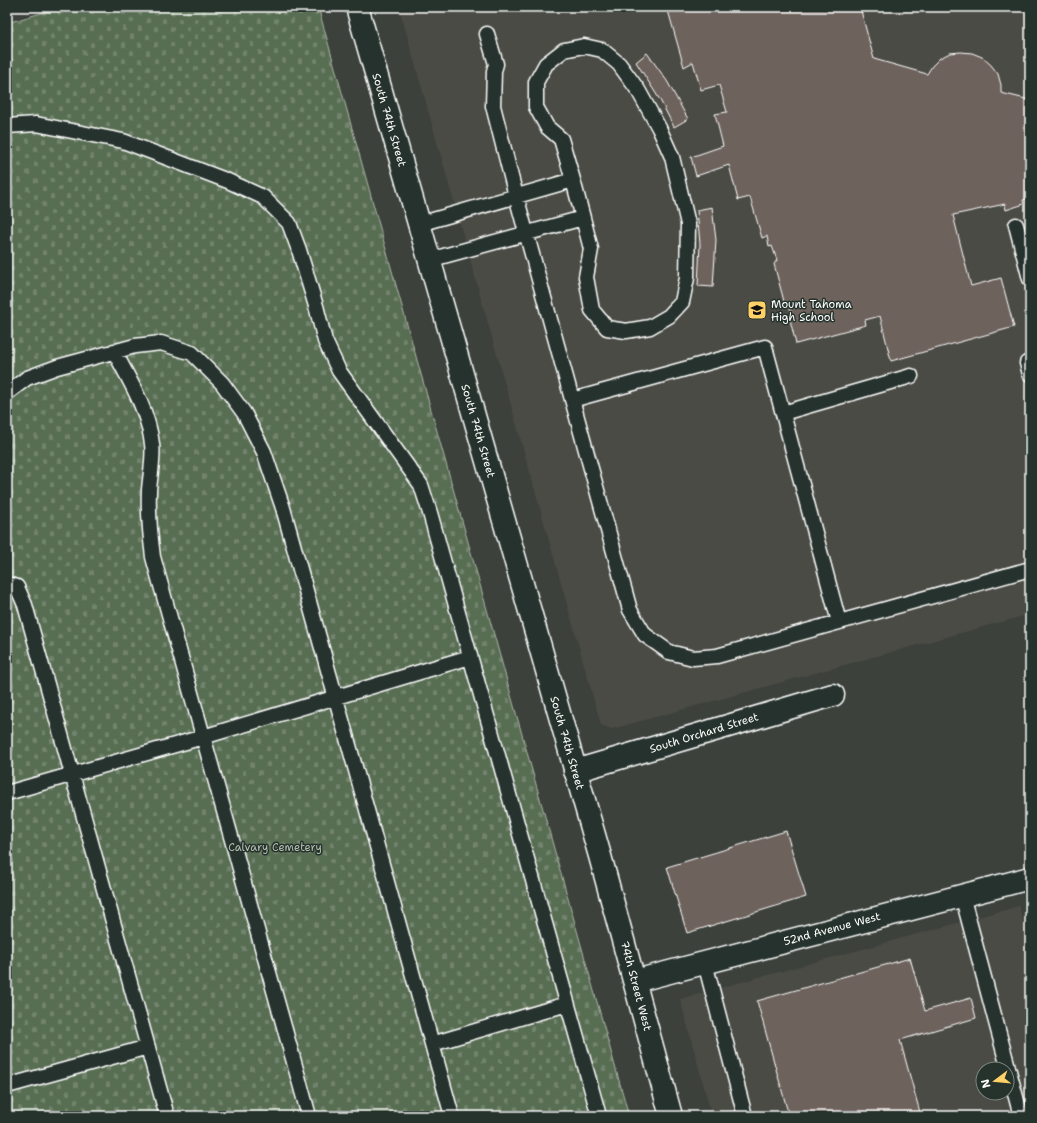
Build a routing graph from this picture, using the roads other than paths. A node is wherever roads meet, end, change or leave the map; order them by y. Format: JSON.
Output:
{"nodes":[{"id":1,"x":357,"y":7,"type":"edge"},
{"id":2,"x":488,"y":34,"type":"dead end"},
{"id":3,"x":7,"y":126,"type":"edge"},
{"id":4,"x":573,"y":180,"type":"junction"},
{"id":5,"x":516,"y":196,"type":"junction"},
{"id":6,"x":583,"y":218,"type":"junction"},
{"id":7,"x":419,"y":224,"type":"junction"},
{"id":8,"x":1016,"y":225,"type":"dead end"},
{"id":9,"x":527,"y":233,"type":"junction"},
{"id":10,"x":429,"y":260,"type":"junction"},
{"id":11,"x":1030,"y":278,"type":"edge"},
{"id":12,"x":114,"y":352,"type":"junction"},
{"id":13,"x":1030,"y":363,"type":"edge"},
{"id":14,"x":1030,"y":374,"type":"edge"},
{"id":15,"x":911,"y":376,"type":"dead end"},
{"id":16,"x":7,"y":393,"type":"edge"},
{"id":17,"x":572,"y":400,"type":"junction"},
{"id":18,"x":783,"y":413,"type":"junction"},
{"id":19,"x":1030,"y":569,"type":"edge"},
{"id":20,"x":7,"y":584,"type":"edge"},
{"id":21,"x":839,"y":622,"type":"junction"},
{"id":22,"x":470,"y":657,"type":"junction"},
{"id":23,"x":833,"y":695,"type":"dead end"},
{"id":24,"x":335,"y":696,"type":"junction"},
{"id":25,"x":203,"y":737,"type":"junction"},
{"id":26,"x":574,"y":771,"type":"junction"},
{"id":27,"x":72,"y":774,"type":"junction"},
{"id":28,"x":7,"y":793,"type":"edge"},
{"id":29,"x":600,"y":856,"type":"joint"},
{"id":30,"x":1030,"y":878,"type":"edge"},
{"id":31,"x":962,"y":895,"type":"junction"},
{"id":32,"x":705,"y":963,"type":"junction"},
{"id":33,"x":635,"y":981,"type":"junction"},
{"id":34,"x":567,"y":1004,"type":"junction"},
{"id":35,"x":432,"y":1044,"type":"junction"},
{"id":36,"x":148,"y":1047,"type":"junction"},
{"id":37,"x":7,"y":1086,"type":"edge"},
{"id":38,"x":167,"y":1116,"type":"edge"},
{"id":39,"x":309,"y":1116,"type":"edge"},
{"id":40,"x":452,"y":1116,"type":"edge"},
{"id":41,"x":599,"y":1116,"type":"edge"},
{"id":42,"x":671,"y":1116,"type":"edge"},
{"id":43,"x":746,"y":1116,"type":"edge"},
{"id":44,"x":1021,"y":1116,"type":"edge"}],
"edges":[{"from":1,"to":7,"type":"main road","name":"South 74th Street"},
{"from":2,"to":5,"type":"lane"},
{"from":3,"to":22,"type":"lane"},
{"from":4,"to":5,"type":"lane"},
{"from":4,"to":6,"type":"lane"},
{"from":4,"to":6,"type":"lane"},
{"from":5,"to":7,"type":"lane"},
{"from":5,"to":9,"type":"lane"},
{"from":6,"to":9,"type":"lane"},
{"from":7,"to":10,"type":"main road","name":"South 74th Street"},
{"from":8,"to":11,"type":"lane"},
{"from":9,"to":10,"type":"lane"},
{"from":9,"to":17,"type":"lane"},
{"from":10,"to":26,"type":"main road","name":"South 74th Street"},
{"from":12,"to":16,"type":"lane"},
{"from":12,"to":24,"type":"lane"},
{"from":12,"to":25,"type":"lane"},
{"from":13,"to":14,"type":"lane"},
{"from":15,"to":18,"type":"lane"},
{"from":17,"to":18,"type":"lane"},
{"from":17,"to":21,"type":"lane"},
{"from":18,"to":21,"type":"lane"},
{"from":19,"to":21,"type":"lane"},
{"from":20,"to":27,"type":"lane"},
{"from":22,"to":24,"type":"lane"},
{"from":22,"to":34,"type":"lane"},
{"from":23,"to":26,"type":"main road","name":"South Orchard Street"},
{"from":24,"to":25,"type":"lane"},
{"from":24,"to":35,"type":"lane"},
{"from":25,"to":27,"type":"lane"},
{"from":25,"to":39,"type":"lane"},
{"from":26,"to":29,"type":"main road","name":"South 74th Street"},
{"from":27,"to":28,"type":"lane"},
{"from":27,"to":36,"type":"lane"},
{"from":29,"to":33,"type":"main road","name":"74th Street West"},
{"from":30,"to":31,"type":"main road","name":"52nd Avenue West"},
{"from":31,"to":32,"type":"main road","name":"52nd Avenue West"},
{"from":31,"to":44,"type":"lane"},
{"from":32,"to":33,"type":"main road","name":"52nd Avenue West"},
{"from":32,"to":43,"type":"lane"},
{"from":33,"to":42,"type":"main road","name":"74th Street West"},
{"from":34,"to":35,"type":"lane"},
{"from":34,"to":41,"type":"lane"},
{"from":35,"to":40,"type":"lane"},
{"from":36,"to":37,"type":"lane"},
{"from":36,"to":38,"type":"lane"}]}
